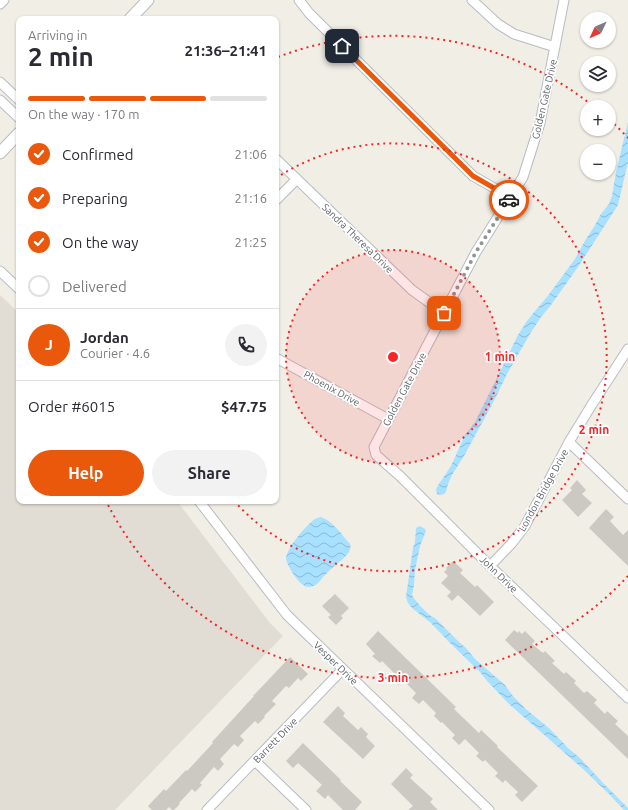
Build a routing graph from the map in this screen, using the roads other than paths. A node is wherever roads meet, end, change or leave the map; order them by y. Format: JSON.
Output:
{"nodes":[{"id":1,"x":4,"y":0,"type":"edge"},
{"id":2,"x":148,"y":0,"type":"edge"},
{"id":3,"x":299,"y":0,"type":"edge"},
{"id":4,"x":472,"y":0,"type":"edge"},
{"id":5,"x":564,"y":0,"type":"edge"},
{"id":6,"x":0,"y":4,"type":"edge"},
{"id":7,"x":134,"y":16,"type":"edge"},
{"id":8,"x":555,"y":47,"type":"junction"},
{"id":9,"x":0,"y":82,"type":"edge"},
{"id":10,"x":16,"y":97,"type":"edge"},
{"id":11,"x":0,"y":100,"type":"edge"},
{"id":12,"x":16,"y":115,"type":"edge"},
{"id":13,"x":16,"y":136,"type":"edge"},
{"id":14,"x":0,"y":153,"type":"edge"},
{"id":15,"x":279,"y":161,"type":"edge"},
{"id":16,"x":297,"y":178,"type":"junction"},
{"id":17,"x":279,"y":197,"type":"edge"},
{"id":18,"x":510,"y":197,"type":"junction"},
{"id":19,"x":0,"y":271,"type":"edge"},
{"id":20,"x":16,"y":286,"type":"edge"},
{"id":21,"x":444,"y":313,"type":"junction"},
{"id":22,"x":628,"y":349,"type":"edge"},
{"id":23,"x":279,"y":360,"type":"edge"},
{"id":24,"x":388,"y":419,"type":"junction"},
{"id":25,"x":569,"y":442,"type":"junction"},
{"id":26,"x":374,"y":447,"type":"joint"},
{"id":27,"x":628,"y":499,"type":"edge"},
{"id":28,"x":201,"y":504,"type":"edge"},
{"id":29,"x":490,"y":566,"type":"junction"},
{"id":30,"x":343,"y":669,"type":"junction"},
{"id":31,"x":628,"y":698,"type":"edge"},
{"id":32,"x":255,"y":761,"type":"junction"},
{"id":33,"x":207,"y":810,"type":"edge"},
{"id":34,"x":306,"y":810,"type":"edge"},
{"id":35,"x":489,"y":810,"type":"edge"}],
"edges":[{"from":1,"to":6,"type":"street"},
{"from":2,"to":7,"type":"street"},
{"from":3,"to":18,"type":"street"},
{"from":4,"to":8,"type":"street"},
{"from":5,"to":8,"type":"street","name":"Golden Gate Drive"},
{"from":8,"to":18,"type":"street","name":"Golden Gate Drive"},
{"from":9,"to":10,"type":"street"},
{"from":11,"to":12,"type":"street"},
{"from":13,"to":14,"type":"street"},
{"from":15,"to":16,"type":"street","name":"Sandra Theresa Drive"},
{"from":16,"to":17,"type":"street"},
{"from":16,"to":21,"type":"street","name":"Sandra Theresa Drive"},
{"from":18,"to":21,"type":"street","name":"Golden Gate Drive"},
{"from":19,"to":20,"type":"street"},
{"from":21,"to":24,"type":"street","name":"Golden Gate Drive"},
{"from":22,"to":25,"type":"street","name":"London Bridge Drive"},
{"from":23,"to":24,"type":"street","name":"Phoenix Drive"},
{"from":24,"to":26,"type":"street","name":"Golden Gate Drive"},
{"from":25,"to":27,"type":"street"},
{"from":25,"to":29,"type":"street","name":"London Bridge Drive"},
{"from":26,"to":29,"type":"street","name":"John Drive"},
{"from":28,"to":30,"type":"street","name":"Vesper Drive"},
{"from":29,"to":31,"type":"street","name":"John Drive"},
{"from":30,"to":32,"type":"street","name":"Barrett Drive"},
{"from":30,"to":35,"type":"street","name":"Vesper Drive"},
{"from":32,"to":33,"type":"street","name":"Barrett Drive"},
{"from":32,"to":34,"type":"street"}]}
